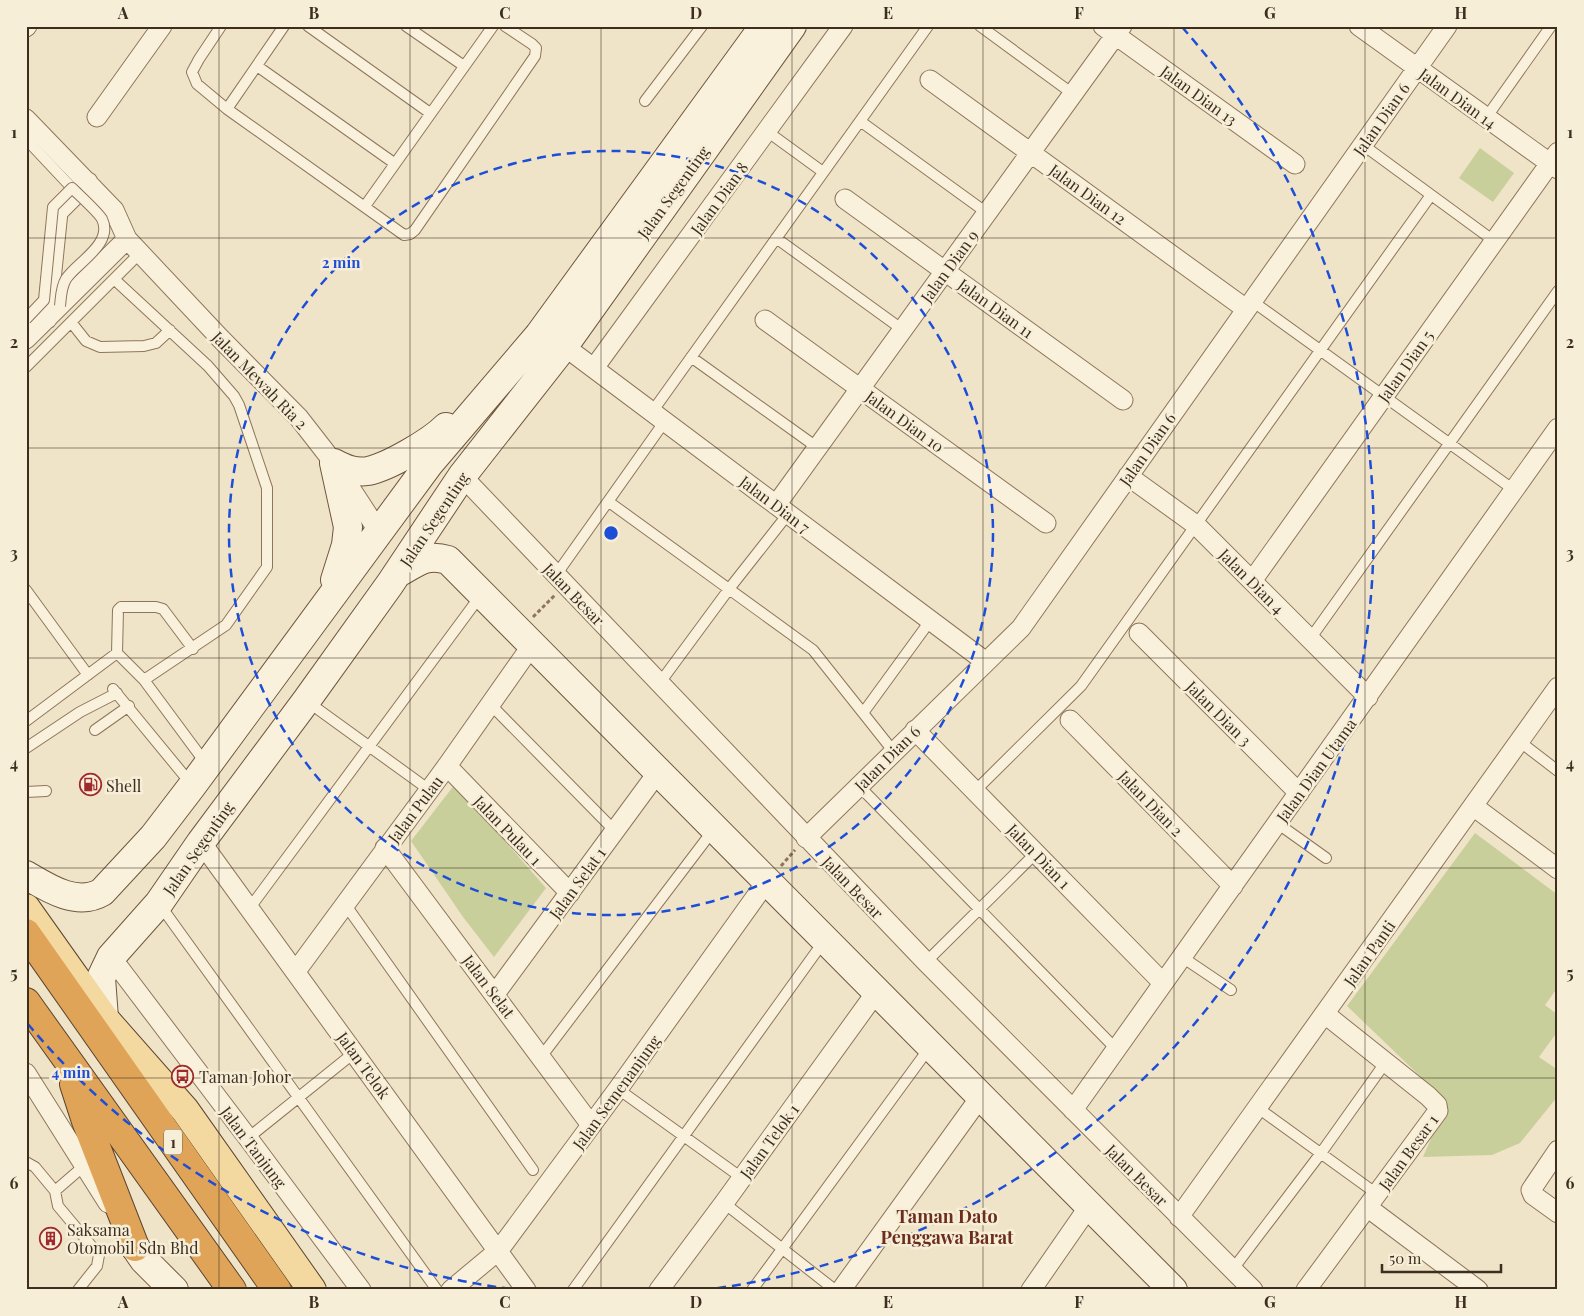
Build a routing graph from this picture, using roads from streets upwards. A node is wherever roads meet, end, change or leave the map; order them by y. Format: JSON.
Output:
{"nodes":[{"id":1,"x":162,"y":26,"type":"edge"},
{"id":2,"x":764,"y":26,"type":"edge"},
{"id":3,"x":792,"y":26,"type":"edge"},
{"id":4,"x":843,"y":26,"type":"edge"},
{"id":5,"x":1359,"y":26,"type":"edge"},
{"id":6,"x":1447,"y":26,"type":"edge"},
{"id":7,"x":1113,"y":29,"type":"edge"},
{"id":8,"x":1417,"y":68,"type":"junction"},
{"id":9,"x":930,"y":80,"type":"dead end"},
{"id":10,"x":97,"y":117,"type":"dead end"},
{"id":11,"x":26,"y":119,"type":"edge"},
{"id":12,"x":1031,"y":153,"type":"junction"},
{"id":13,"x":1555,"y":161,"type":"edge"},
{"id":14,"x":1295,"y":164,"type":"dead end"},
{"id":15,"x":80,"y":185,"type":"junction"},
{"id":16,"x":845,"y":199,"type":"dead end"},
{"id":17,"x":127,"y":239,"type":"junction"},
{"id":18,"x":945,"y":271,"type":"junction"},
{"id":19,"x":1249,"y":305,"type":"junction"},
{"id":20,"x":54,"y":312,"type":"junction"},
{"id":21,"x":765,"y":320,"type":"dead end"},
{"id":22,"x":26,"y":340,"type":"edge"},
{"id":23,"x":564,"y":346,"type":"junction"},
{"id":24,"x":594,"y":368,"type":"junction"},
{"id":25,"x":501,"y":380,"type":"junction"},
{"id":26,"x":860,"y":389,"type":"junction"},
{"id":27,"x":1123,"y":400,"type":"dead end"},
{"id":28,"x":1558,"y":428,"type":"edge"},
{"id":29,"x":334,"y":463,"type":"junction"},
{"id":30,"x":462,"y":476,"type":"junction"},
{"id":31,"x":1128,"y":476,"type":"junction"},
{"id":32,"x":782,"y":509,"type":"junction"},
{"id":33,"x":1046,"y":523,"type":"dead end"},
{"id":34,"x":430,"y":524,"type":"junction"},
{"id":35,"x":379,"y":532,"type":"junction"},
{"id":36,"x":394,"y":579,"type":"junction"},
{"id":37,"x":1252,"y":581,"type":"junction"},
{"id":38,"x":327,"y":603,"type":"junction"},
{"id":39,"x":1139,"y":633,"type":"dead end"},
{"id":40,"x":525,"y":638,"type":"junction"},
{"id":41,"x":986,"y":662,"type":"junction"},
{"id":42,"x":1558,"y":688,"type":"edge"},
{"id":43,"x":1368,"y":696,"type":"junction"},
{"id":44,"x":306,"y":701,"type":"junction"},
{"id":45,"x":1070,"y":720,"type":"dead end"},
{"id":46,"x":915,"y":730,"type":"junction"},
{"id":47,"x":447,"y":766,"type":"junction"},
{"id":48,"x":658,"y":772,"type":"junction"},
{"id":49,"x":202,"y":773,"type":"junction"},
{"id":50,"x":1299,"y":792,"type":"junction"},
{"id":51,"x":1473,"y":806,"type":"junction"},
{"id":52,"x":806,"y":838,"type":"junction"},
{"id":53,"x":201,"y":842,"type":"junction"},
{"id":54,"x":385,"y":848,"type":"junction"},
{"id":55,"x":1558,"y":868,"type":"edge"},
{"id":56,"x":26,"y":876,"type":"edge"},
{"id":57,"x":767,"y":881,"type":"junction"},
{"id":58,"x":1233,"y":886,"type":"junction"},
{"id":59,"x":570,"y":893,"type":"junction"},
{"id":60,"x":159,"y":903,"type":"junction"},
{"id":61,"x":26,"y":908,"type":"edge"},
{"id":62,"x":26,"y":933,"type":"edge"},
{"id":63,"x":111,"y":957,"type":"junction"},
{"id":64,"x":296,"y":971,"type":"junction"},
{"id":65,"x":1163,"y":983,"type":"junction"},
{"id":66,"x":877,"y":991,"type":"junction"},
{"id":67,"x":495,"y":994,"type":"junction"},
{"id":68,"x":26,"y":1002,"type":"edge"},
{"id":69,"x":1325,"y":1014,"type":"junction"},
{"id":70,"x":104,"y":1018,"type":"junction"},
{"id":71,"x":66,"y":1060,"type":"junction"},
{"id":72,"x":26,"y":1073,"type":"edge"},
{"id":73,"x":981,"y":1096,"type":"junction"},
{"id":74,"x":1073,"y":1110,"type":"junction"},
{"id":75,"x":591,"y":1125,"type":"junction"},
{"id":76,"x":1558,"y":1150,"type":"edge"},
{"id":77,"x":1372,"y":1201,"type":"junction"},
{"id":78,"x":1090,"y":1205,"type":"junction"},
{"id":79,"x":1558,"y":1213,"type":"edge"},
{"id":80,"x":1179,"y":1218,"type":"junction"},
{"id":81,"x":135,"y":1247,"type":"junction"},
{"id":82,"x":499,"y":1250,"type":"junction"},
{"id":83,"x":170,"y":1288,"type":"edge"},
{"id":84,"x":232,"y":1290,"type":"edge"},
{"id":85,"x":277,"y":1290,"type":"edge"},
{"id":86,"x":312,"y":1290,"type":"edge"},
{"id":87,"x":361,"y":1290,"type":"edge"},
{"id":88,"x":451,"y":1290,"type":"edge"},
{"id":89,"x":526,"y":1290,"type":"edge"},
{"id":90,"x":659,"y":1290,"type":"edge"},
{"id":91,"x":841,"y":1290,"type":"edge"},
{"id":92,"x":1031,"y":1290,"type":"edge"},
{"id":93,"x":1174,"y":1290,"type":"edge"},
{"id":94,"x":1253,"y":1290,"type":"edge"},
{"id":95,"x":1306,"y":1290,"type":"edge"},
{"id":96,"x":1478,"y":1290,"type":"edge"}],
"edges":[{"from":1,"to":10,"type":"street"},
{"from":2,"to":25,"type":"street","name":"Jalan Segenting"},
{"from":3,"to":23,"type":"street","name":"Jalan Segenting"},
{"from":4,"to":24,"type":"street","name":"Jalan Dian 8"},
{"from":5,"to":8,"type":"street","name":"Jalan Dian 14"},
{"from":6,"to":8,"type":"street","name":"Jalan Dian 6"},
{"from":7,"to":12,"type":"street","name":"Jalan Dian 9"},
{"from":7,"to":14,"type":"street","name":"Jalan Dian 13"},
{"from":8,"to":13,"type":"street","name":"Jalan Dian 14"},
{"from":8,"to":19,"type":"street","name":"Jalan Dian 6"},
{"from":9,"to":12,"type":"street","name":"Jalan Dian 12"},
{"from":11,"to":15,"type":"street"},
{"from":12,"to":18,"type":"street","name":"Jalan Dian 9"},
{"from":12,"to":19,"type":"street","name":"Jalan Dian 12"},
{"from":13,"to":37,"type":"street","name":"Jalan Dian 5"},
{"from":15,"to":17,"type":"street"},
{"from":15,"to":20,"type":"street"},
{"from":16,"to":18,"type":"street","name":"Jalan Dian 11"},
{"from":17,"to":20,"type":"street"},
{"from":17,"to":29,"type":"street","name":"Jalan Mewah Ria 2"},
{"from":18,"to":26,"type":"street","name":"Jalan Dian 9"},
{"from":18,"to":27,"type":"street","name":"Jalan Dian 11"},
{"from":19,"to":31,"type":"street","name":"Jalan Dian 6"},
{"from":20,"to":22,"type":"street"},
{"from":21,"to":26,"type":"street","name":"Jalan Dian 10"},
{"from":23,"to":24,"type":"street","name":"Jalan Dian 7"},
{"from":23,"to":25,"type":"street"},
{"from":23,"to":30,"type":"street","name":"Jalan Segenting"},
{"from":24,"to":32,"type":"street","name":"Jalan Dian 7"},
{"from":25,"to":29,"type":"street"},
{"from":25,"to":35,"type":"street","name":"Jalan Segenting"},
{"from":26,"to":32,"type":"street","name":"Jalan Dian 9"},
{"from":26,"to":33,"type":"street","name":"Jalan Dian 10"},
{"from":28,"to":43,"type":"street","name":"Jalan Dian Utama"},
{"from":29,"to":35,"type":"street","name":"Jalan Mewah Ria 2"},
{"from":29,"to":38,"type":"street"},
{"from":30,"to":34,"type":"street","name":"Jalan Segenting"},
{"from":30,"to":52,"type":"street","name":"Jalan Besar"},
{"from":31,"to":37,"type":"street","name":"Jalan Dian 4"},
{"from":31,"to":41,"type":"street","name":"Jalan Dian 6"},
{"from":32,"to":41,"type":"street","name":"Jalan Dian 7"},
{"from":34,"to":35,"type":"street"},
{"from":34,"to":36,"type":"street","name":"Jalan Segenting"},
{"from":35,"to":36,"type":"street"},
{"from":35,"to":38,"type":"street","name":"Jalan Segenting"},
{"from":36,"to":40,"type":"street"},
{"from":36,"to":44,"type":"street","name":"Jalan Segenting"},
{"from":37,"to":43,"type":"street","name":"Jalan Dian 4"},
{"from":38,"to":49,"type":"street","name":"Jalan Segenting"},
{"from":39,"to":50,"type":"street","name":"Jalan Dian 3"},
{"from":40,"to":47,"type":"street","name":"Jalan Pulau"},
{"from":40,"to":48,"type":"street"},
{"from":41,"to":46,"type":"street","name":"Jalan Dian 6"},
{"from":42,"to":51,"type":"street","name":"Jalan Panti"},
{"from":43,"to":50,"type":"street","name":"Jalan Dian Utama"},
{"from":44,"to":49,"type":"street"},
{"from":44,"to":53,"type":"street","name":"Jalan Segenting"},
{"from":45,"to":58,"type":"street","name":"Jalan Dian 2"},
{"from":46,"to":52,"type":"street","name":"Jalan Dian 6"},
{"from":46,"to":65,"type":"street","name":"Jalan Dian 1"},
{"from":47,"to":54,"type":"street","name":"Jalan Pulau"},
{"from":47,"to":59,"type":"street","name":"Jalan Pulau 1"},
{"from":48,"to":57,"type":"street"},
{"from":48,"to":59,"type":"street","name":"Jalan Selat 1"},
{"from":49,"to":56,"type":"street","name":"Jalan Segenting"},
{"from":49,"to":60,"type":"street"},
{"from":50,"to":58,"type":"street","name":"Jalan Dian Utama"},
{"from":51,"to":55,"type":"street"},
{"from":51,"to":69,"type":"street","name":"Jalan Panti"},
{"from":52,"to":74,"type":"street","name":"Jalan Besar"},
{"from":53,"to":60,"type":"street","name":"Jalan Segenting"},
{"from":53,"to":64,"type":"street","name":"Jalan Telok"},
{"from":54,"to":64,"type":"street","name":"Jalan Pulau"},
{"from":54,"to":67,"type":"street","name":"Jalan Selat"},
{"from":57,"to":66,"type":"street"},
{"from":57,"to":75,"type":"street","name":"Jalan Semenanjung"},
{"from":58,"to":65,"type":"street","name":"Jalan Dian Utama"},
{"from":59,"to":67,"type":"street","name":"Jalan Selat 1"},
{"from":60,"to":63,"type":"street","name":"Jalan Segenting"},
{"from":61,"to":70,"type":"main road"},
{"from":62,"to":85,"type":"highway","number":"1"},
{"from":63,"to":70,"type":"street","name":"Jalan Segenting"},
{"from":63,"to":87,"type":"street","name":"Jalan Tanjung"},
{"from":64,"to":82,"type":"street","name":"Jalan Telok"},
{"from":65,"to":74,"type":"street","name":"Jalan Dian Utama"},
{"from":66,"to":73,"type":"street"},
{"from":66,"to":90,"type":"street","name":"Jalan Telok 1"},
{"from":67,"to":75,"type":"street","name":"Jalan Selat"},
{"from":68,"to":71,"type":"highway","number":"1"},
{"from":69,"to":77,"type":"street","name":"Jalan Besar 1"},
{"from":69,"to":80,"type":"street","name":"Jalan Panti"},
{"from":70,"to":86,"type":"main road"},
{"from":71,"to":81,"type":"highway"},
{"from":71,"to":84,"type":"highway","number":"1"},
{"from":72,"to":81,"type":"street"},
{"from":73,"to":78,"type":"street"},
{"from":73,"to":91,"type":"street"},
{"from":74,"to":80,"type":"street","name":"Jalan Besar"},
{"from":75,"to":82,"type":"street","name":"Jalan Semenanjung"},
{"from":76,"to":79,"type":"street"},
{"from":77,"to":95,"type":"street","name":"Jalan Besar 1"},
{"from":77,"to":96,"type":"street"},
{"from":78,"to":92,"type":"street"},
{"from":78,"to":93,"type":"street"},
{"from":80,"to":94,"type":"street","name":"Jalan Besar"},
{"from":81,"to":83,"type":"street"},
{"from":82,"to":88,"type":"street","name":"Jalan Semenanjung"},
{"from":82,"to":89,"type":"street","name":"Jalan Telok"}]}
